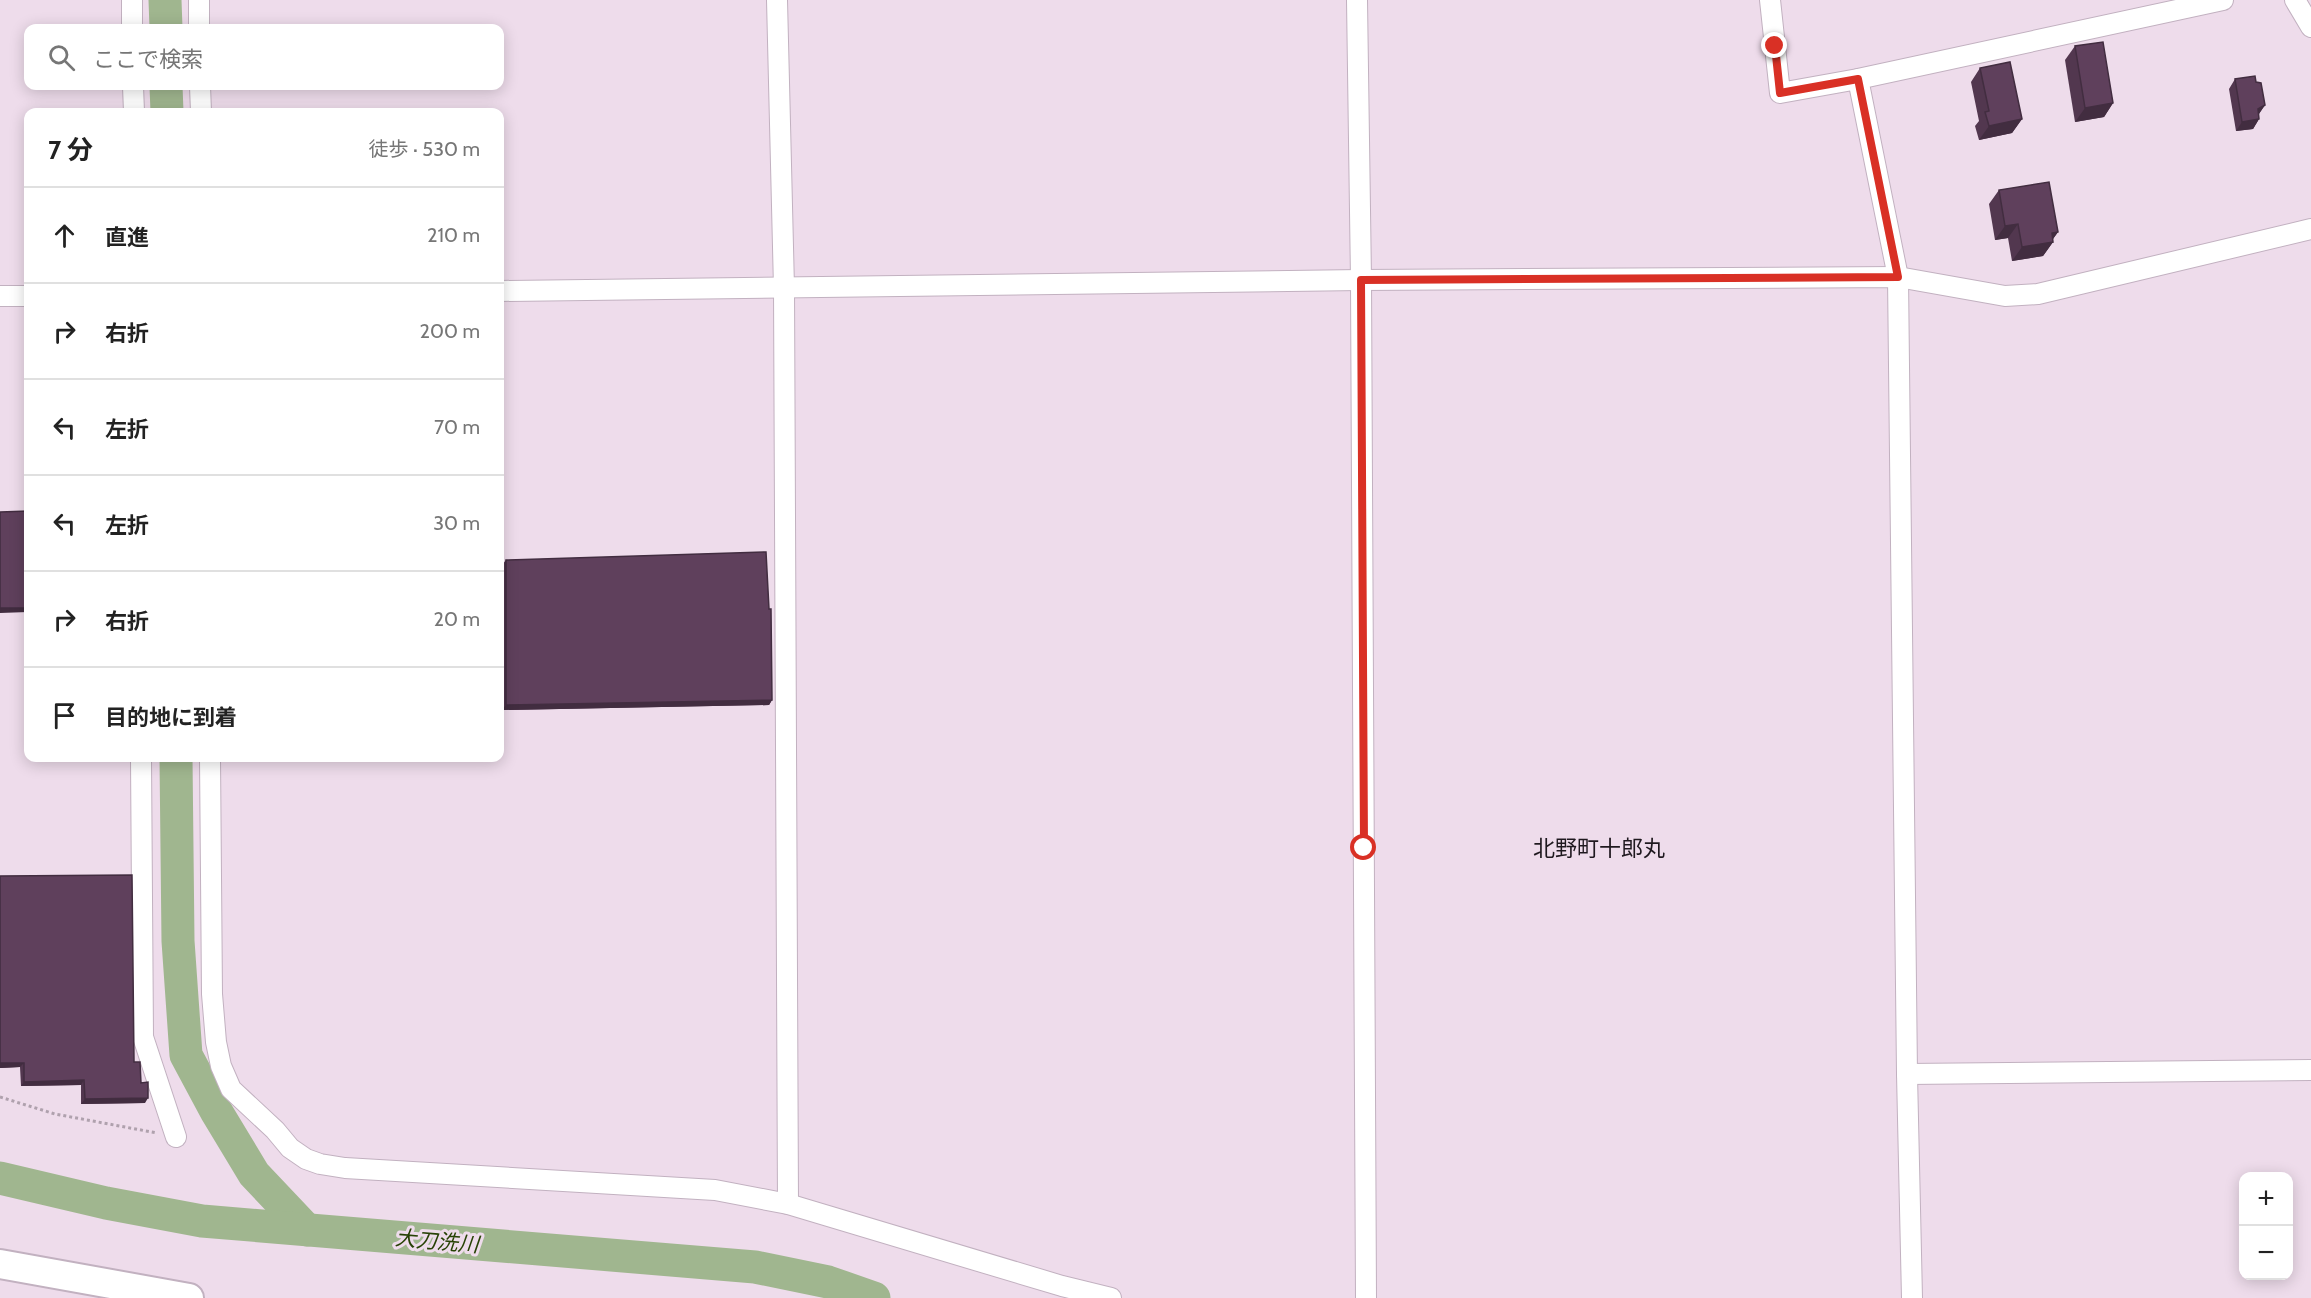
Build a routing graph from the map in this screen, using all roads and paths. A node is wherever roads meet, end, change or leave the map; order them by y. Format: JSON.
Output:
{"nodes":[{"id":1,"x":132,"y":0,"type":"edge"},
{"id":2,"x":199,"y":0,"type":"edge"},
{"id":3,"x":777,"y":0,"type":"edge"},
{"id":4,"x":1357,"y":0,"type":"edge"},
{"id":5,"x":1770,"y":0,"type":"edge"},
{"id":6,"x":2223,"y":0,"type":"edge"},
{"id":7,"x":2295,"y":0,"type":"edge"},
{"id":8,"x":132,"y":24,"type":"edge"},
{"id":9,"x":199,"y":24,"type":"edge"},
{"id":10,"x":2311,"y":27,"type":"edge"},
{"id":11,"x":1858,"y":79,"type":"junction"},
{"id":12,"x":133,"y":90,"type":"edge"},
{"id":13,"x":200,"y":90,"type":"edge"},
{"id":14,"x":134,"y":108,"type":"edge"},
{"id":15,"x":201,"y":108,"type":"edge"},
{"id":16,"x":2311,"y":229,"type":"edge"},
{"id":17,"x":1898,"y":277,"type":"junction"},
{"id":18,"x":1361,"y":280,"type":"junction"},
{"id":19,"x":784,"y":288,"type":"junction"},
{"id":20,"x":504,"y":291,"type":"edge"},
{"id":21,"x":0,"y":296,"type":"edge"},
{"id":22,"x":24,"y":296,"type":"edge"},
{"id":23,"x":141,"y":762,"type":"edge"},
{"id":24,"x":210,"y":762,"type":"edge"},
{"id":25,"x":2311,"y":1070,"type":"edge"},
{"id":26,"x":1907,"y":1074,"type":"junction"},
{"id":27,"x":0,"y":1097,"type":"edge"},
{"id":28,"x":176,"y":1137,"type":"joint"},
{"id":29,"x":788,"y":1204,"type":"junction"},
{"id":30,"x":0,"y":1264,"type":"edge"},
{"id":31,"x":189,"y":1298,"type":"edge"},
{"id":32,"x":1111,"y":1298,"type":"edge"},
{"id":33,"x":1365,"y":1298,"type":"edge"},
{"id":34,"x":1912,"y":1298,"type":"edge"}],
"edges":[{"from":1,"to":8,"type":"street"},
{"from":2,"to":9,"type":"street"},
{"from":3,"to":19,"type":"street"},
{"from":4,"to":18,"type":"street"},
{"from":5,"to":11,"type":"street"},
{"from":6,"to":11,"type":"street"},
{"from":7,"to":10,"type":"street"},
{"from":11,"to":17,"type":"street"},
{"from":12,"to":14,"type":"street"},
{"from":13,"to":15,"type":"street"},
{"from":16,"to":17,"type":"street"},
{"from":17,"to":18,"type":"street"},
{"from":17,"to":26,"type":"street"},
{"from":18,"to":19,"type":"street"},
{"from":18,"to":33,"type":"street"},
{"from":19,"to":20,"type":"street"},
{"from":19,"to":29,"type":"street"},
{"from":21,"to":22,"type":"street"},
{"from":23,"to":28,"type":"street"},
{"from":24,"to":29,"type":"street"},
{"from":25,"to":26,"type":"street"},
{"from":26,"to":34,"type":"street"},
{"from":27,"to":28,"type":"path"},
{"from":29,"to":32,"type":"street"},
{"from":30,"to":31,"type":"highway"}]}
